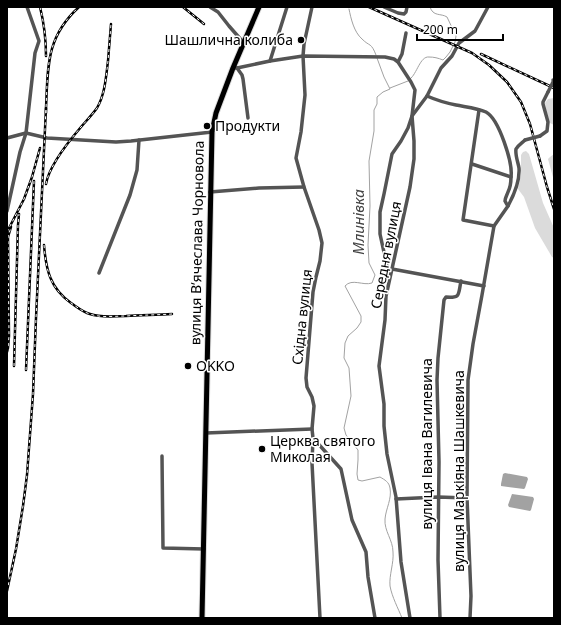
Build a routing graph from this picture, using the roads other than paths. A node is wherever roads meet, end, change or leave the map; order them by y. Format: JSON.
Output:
{"nodes":[{"id":1,"x":27,"y":7,"type":"edge"},
{"id":2,"x":210,"y":7,"type":"edge"},
{"id":3,"x":259,"y":7,"type":"edge"},
{"id":4,"x":288,"y":7,"type":"edge"},
{"id":5,"x":312,"y":7,"type":"edge"},
{"id":6,"x":384,"y":7,"type":"edge"},
{"id":7,"x":407,"y":7,"type":"edge"},
{"id":8,"x":488,"y":7,"type":"edge"},
{"id":9,"x":406,"y":33,"type":"dead end"},
{"id":10,"x":243,"y":42,"type":"junction"},
{"id":11,"x":304,"y":56,"type":"junction"},
{"id":12,"x":270,"y":61,"type":"junction"},
{"id":13,"x":398,"y":62,"type":"junction"},
{"id":14,"x":235,"y":68,"type":"junction"},
{"id":15,"x":553,"y":80,"type":"edge"},
{"id":16,"x":427,"y":96,"type":"junction"},
{"id":17,"x":479,"y":110,"type":"junction"},
{"id":18,"x":412,"y":116,"type":"junction"},
{"id":19,"x":248,"y":118,"type":"dead end"},
{"id":20,"x":212,"y":132,"type":"junction"},
{"id":21,"x":26,"y":133,"type":"junction"},
{"id":22,"x":7,"y":138,"type":"edge"},
{"id":23,"x":139,"y":140,"type":"junction"},
{"id":24,"x":472,"y":164,"type":"junction"},
{"id":25,"x":511,"y":177,"type":"junction"},
{"id":26,"x":304,"y":187,"type":"junction"},
{"id":27,"x":210,"y":192,"type":"junction"},
{"id":28,"x":508,"y":206,"type":"junction"},
{"id":29,"x":7,"y":211,"type":"edge"},
{"id":30,"x":494,"y":226,"type":"junction"},
{"id":31,"x":392,"y":269,"type":"junction"},
{"id":32,"x":99,"y":273,"type":"dead end"},
{"id":33,"x":390,"y":275,"type":"junction"},
{"id":34,"x":461,"y":282,"type":"junction"},
{"id":35,"x":484,"y":286,"type":"junction"},
{"id":36,"x":312,"y":430,"type":"junction"},
{"id":37,"x":206,"y":433,"type":"junction"},
{"id":38,"x":313,"y":438,"type":"junction"},
{"id":39,"x":162,"y":456,"type":"dead end"},
{"id":40,"x":438,"y":497,"type":"junction"},
{"id":41,"x":467,"y":498,"type":"junction"},
{"id":42,"x":396,"y":499,"type":"junction"},
{"id":43,"x":204,"y":549,"type":"junction"},
{"id":44,"x":202,"y":618,"type":"edge"},
{"id":45,"x":320,"y":618,"type":"edge"},
{"id":46,"x":375,"y":618,"type":"edge"},
{"id":47,"x":410,"y":618,"type":"edge"},
{"id":48,"x":440,"y":618,"type":"edge"},
{"id":49,"x":470,"y":618,"type":"edge"}],
"edges":[{"from":1,"to":21,"type":"street"},
{"from":2,"to":10,"type":"street"},
{"from":3,"to":10,"type":"main road","name":"вулиця Вʼячеслава Чорновола"},
{"from":4,"to":12,"type":"street"},
{"from":5,"to":11,"type":"street","name":"Східна вулиця"},
{"from":6,"to":7,"type":"street"},
{"from":8,"to":16,"type":"street"},
{"from":9,"to":13,"type":"street"},
{"from":10,"to":14,"type":"main road","name":"вулиця Вʼячеслава Чорновола"},
{"from":11,"to":12,"type":"street"},
{"from":11,"to":13,"type":"street"},
{"from":11,"to":26,"type":"street","name":"Східна вулиця"},
{"from":12,"to":14,"type":"street"},
{"from":13,"to":18,"type":"street"},
{"from":14,"to":19,"type":"street"},
{"from":14,"to":20,"type":"main road","name":"вулиця Вʼячеслава Чорновола"},
{"from":15,"to":28,"type":"street","name":"вулиця Маркіяна Шашкевича","bridge":true},
{"from":16,"to":17,"type":"street"},
{"from":16,"to":18,"type":"street"},
{"from":17,"to":24,"type":"street"},
{"from":17,"to":25,"type":"street"},
{"from":18,"to":31,"type":"street","name":"Середня вулиця"},
{"from":18,"to":33,"type":"street"},
{"from":20,"to":23,"type":"street"},
{"from":20,"to":27,"type":"main road","name":"вулиця Вʼячеслава Чорновола"},
{"from":21,"to":22,"type":"street"},
{"from":21,"to":23,"type":"street"},
{"from":21,"to":29,"type":"street"},
{"from":23,"to":32,"type":"street"},
{"from":24,"to":25,"type":"street"},
{"from":24,"to":30,"type":"street"},
{"from":25,"to":28,"type":"street"},
{"from":26,"to":27,"type":"street"},
{"from":26,"to":36,"type":"street","name":"Східна вулиця"},
{"from":27,"to":37,"type":"main road","name":"вулиця Вʼячеслава Чорновола"},
{"from":28,"to":30,"type":"street","name":"вулиця Маркіяна Шашкевича"},
{"from":30,"to":35,"type":"street","name":"вулиця Маркіяна Шашкевича"},
{"from":31,"to":33,"type":"street","name":"Середня вулиця"},
{"from":31,"to":34,"type":"street"},
{"from":33,"to":42,"type":"street","name":"Середня вулиця"},
{"from":34,"to":35,"type":"street"},
{"from":34,"to":40,"type":"street","name":"вулиця Івана Вагилевича"},
{"from":35,"to":41,"type":"street","name":"вулиця Маркіяна Шашкевича"},
{"from":36,"to":37,"type":"street"},
{"from":36,"to":38,"type":"street","name":"Східна вулиця"},
{"from":37,"to":43,"type":"main road","name":"вулиця Вʼячеслава Чорновола"},
{"from":38,"to":45,"type":"street","name":"Східна вулиця"},
{"from":38,"to":46,"type":"street"},
{"from":39,"to":43,"type":"street"},
{"from":40,"to":41,"type":"street"},
{"from":40,"to":42,"type":"street"},
{"from":40,"to":48,"type":"street","name":"вулиця Івана Вагилевича"},
{"from":41,"to":49,"type":"street","name":"вулиця Маркіяна Шашкевича"},
{"from":42,"to":47,"type":"street","name":"Середня вулиця"},
{"from":43,"to":44,"type":"main road","name":"вулиця Вʼячеслава Чорновола"}]}
